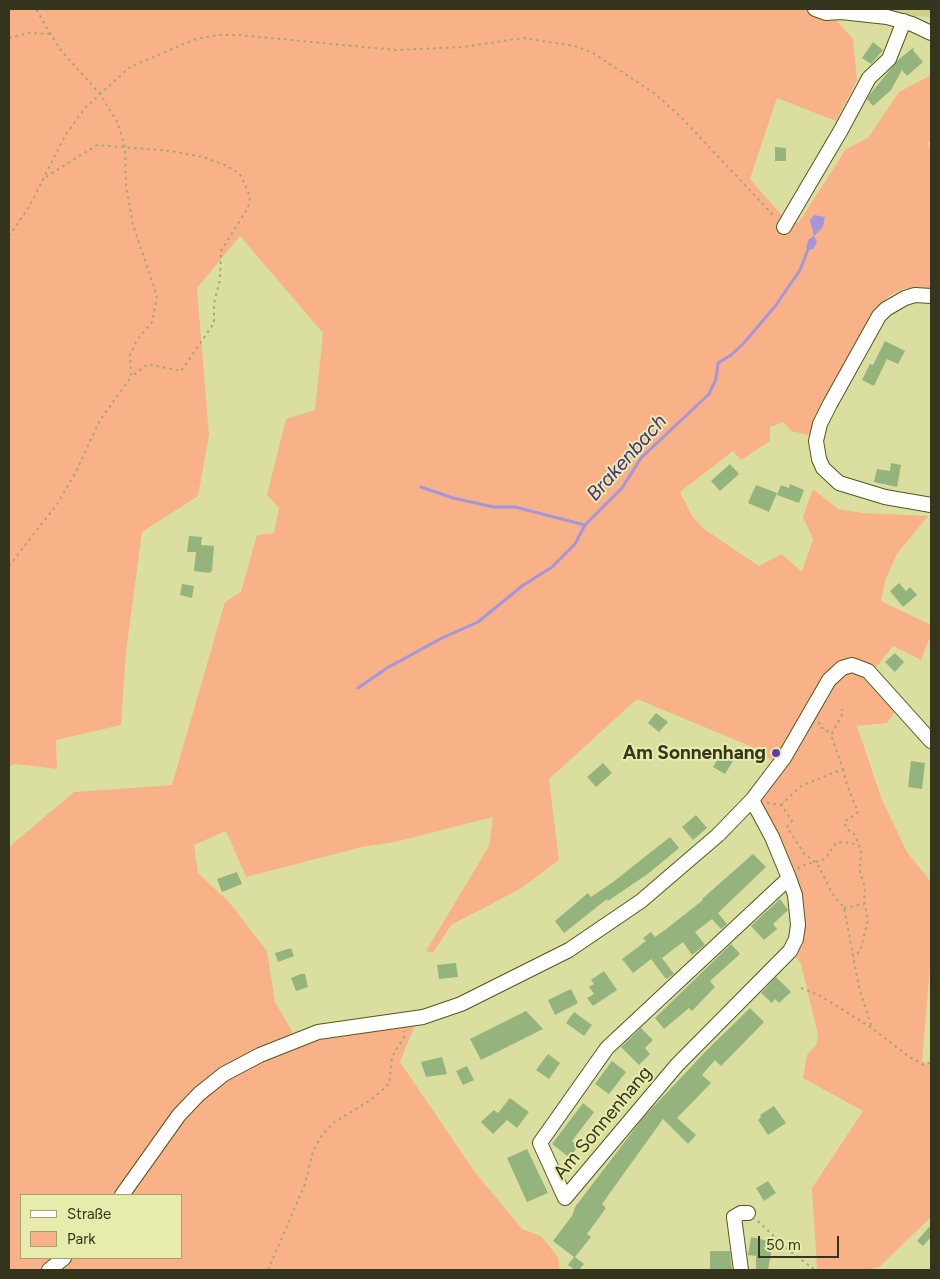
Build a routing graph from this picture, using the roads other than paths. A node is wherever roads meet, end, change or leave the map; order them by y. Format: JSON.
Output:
{"nodes":[{"id":1,"x":815,"y":9,"type":"edge"},
{"id":2,"x":841,"y":10,"type":"edge"},
{"id":3,"x":904,"y":21,"type":"junction"},
{"id":4,"x":931,"y":33,"type":"edge"},
{"id":5,"x":784,"y":227,"type":"road end"},
{"id":6,"x":931,"y":296,"type":"edge"},
{"id":7,"x":931,"y":505,"type":"edge"},
{"id":8,"x":931,"y":741,"type":"edge"},
{"id":9,"x":754,"y":803,"type":"junction"},
{"id":10,"x":789,"y":878,"type":"junction"},
{"id":11,"x":123,"y":1194,"type":"edge"},
{"id":12,"x":748,"y":1213,"type":"dead end"},
{"id":13,"x":63,"y":1259,"type":"edge"},
{"id":14,"x":49,"y":1270,"type":"edge"},
{"id":15,"x":741,"y":1270,"type":"edge"}],
"edges":[{"from":1,"to":2,"type":"street"},
{"from":2,"to":3,"type":"street"},
{"from":3,"to":4,"type":"street"},
{"from":3,"to":5,"type":"street"},
{"from":6,"to":7,"type":"street"},
{"from":8,"to":9,"type":"street"},
{"from":9,"to":10,"type":"street","name":"Am Sonnenhang"},
{"from":9,"to":11,"type":"street"},
{"from":10,"to":10,"type":"street","name":"Am Sonnenhang"},
{"from":12,"to":15,"type":"street"},
{"from":13,"to":14,"type":"street"}]}
